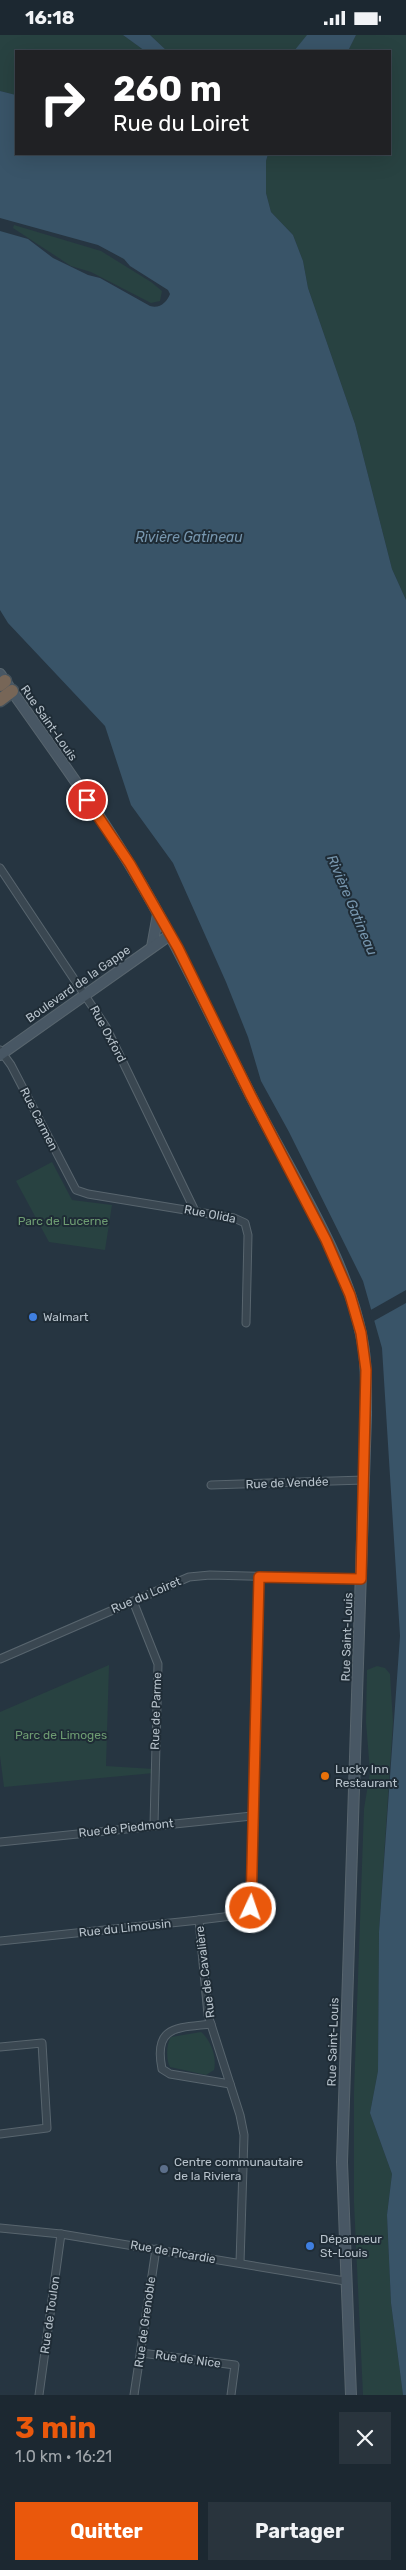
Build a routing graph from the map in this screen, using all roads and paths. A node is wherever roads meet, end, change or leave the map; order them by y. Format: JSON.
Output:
{"nodes":[{"id":1,"x":4,"y":683,"type":"edge"},
{"id":2,"x":0,"y":700,"type":"edge"},
{"id":3,"x":0,"y":868,"type":"edge"},
{"id":4,"x":158,"y":914,"type":"junction"},
{"id":5,"x":170,"y":935,"type":"junction"},
{"id":6,"x":152,"y":947,"type":"junction"},
{"id":7,"x":85,"y":994,"type":"junction"},
{"id":8,"x":1,"y":1052,"type":"edge"},
{"id":9,"x":76,"y":1190,"type":"joint"},
{"id":10,"x":195,"y":1211,"type":"junction"},
{"id":11,"x":246,"y":1323,"type":"dead end"},
{"id":12,"x":364,"y":1480,"type":"junction"},
{"id":13,"x":210,"y":1485,"type":"dead end"},
{"id":14,"x":259,"y":1577,"type":"junction"},
{"id":15,"x":361,"y":1579,"type":"junction"},
{"id":16,"x":133,"y":1601,"type":"junction"},
{"id":17,"x":0,"y":1659,"type":"edge"},
{"id":18,"x":252,"y":1816,"type":"junction"},
{"id":19,"x":154,"y":1825,"type":"junction"},
{"id":20,"x":0,"y":1842,"type":"edge"},
{"id":21,"x":199,"y":1920,"type":"junction"},
{"id":22,"x":0,"y":1941,"type":"edge"},
{"id":23,"x":211,"y":2024,"type":"junction"},
{"id":24,"x":0,"y":2047,"type":"edge"},
{"id":25,"x":230,"y":2084,"type":"junction"},
{"id":26,"x":0,"y":2133,"type":"edge"},
{"id":27,"x":0,"y":2228,"type":"edge"},
{"id":28,"x":61,"y":2234,"type":"junction"},
{"id":29,"x":156,"y":2249,"type":"junction"},
{"id":30,"x":240,"y":2263,"type":"junction"},
{"id":31,"x":345,"y":2281,"type":"junction"},
{"id":32,"x":140,"y":2353,"type":"junction"},
{"id":33,"x":39,"y":2395,"type":"edge"},
{"id":34,"x":134,"y":2395,"type":"edge"},
{"id":35,"x":231,"y":2395,"type":"edge"},
{"id":36,"x":351,"y":2395,"type":"edge"}],
"edges":[{"from":1,"to":2,"type":"highway"},
{"from":1,"to":4,"type":"main road","name":"Rue Saint-Louis"},
{"from":3,"to":7,"type":"street","name":"Rue Oxford"},
{"from":4,"to":5,"type":"main road","name":"Rue Saint-Louis"},
{"from":4,"to":6,"type":"main road"},
{"from":5,"to":6,"type":"main road","name":"Boulevard de la Gappe"},
{"from":5,"to":12,"type":"main road","name":"Rue Saint-Louis"},
{"from":6,"to":7,"type":"main road","name":"Boulevard de la Gappe"},
{"from":7,"to":8,"type":"main road","name":"Boulevard de la Gappe"},
{"from":7,"to":10,"type":"street","name":"Rue Oxford"},
{"from":8,"to":9,"type":"street","name":"Rue Carmen"},
{"from":9,"to":10,"type":"street","name":"Rue Olida"},
{"from":10,"to":11,"type":"street","name":"Rue Olida"},
{"from":12,"to":13,"type":"street","name":"Rue de Vendée"},
{"from":12,"to":15,"type":"main road","name":"Rue Saint-Louis"},
{"from":14,"to":15,"type":"street","name":"Rue du Loiret"},
{"from":14,"to":16,"type":"street","name":"Rue du Loiret"},
{"from":14,"to":18,"type":"street"},
{"from":15,"to":31,"type":"main road","name":"Rue Saint-Louis"},
{"from":16,"to":17,"type":"street","name":"Rue du Loiret"},
{"from":16,"to":19,"type":"street","name":"Rue de Parme"},
{"from":18,"to":19,"type":"street","name":"Rue de Piedmont"},
{"from":18,"to":21,"type":"street","name":"Rue du Limousin"},
{"from":19,"to":20,"type":"street","name":"Rue de Piedmont"},
{"from":21,"to":22,"type":"street","name":"Rue du Limousin"},
{"from":21,"to":23,"type":"street","name":"Rue de Cavalière"},
{"from":23,"to":25,"type":"street","name":"Rue de Cavalière"},
{"from":23,"to":25,"type":"street","name":"Rue de Cavalière"},
{"from":24,"to":26,"type":"street"},
{"from":25,"to":30,"type":"street","name":"Rue de Cavalière"},
{"from":27,"to":28,"type":"street","name":"Rue de Picardie"},
{"from":28,"to":29,"type":"street","name":"Rue de Picardie"},
{"from":28,"to":33,"type":"street","name":"Rue de Toulon"},
{"from":29,"to":30,"type":"street","name":"Rue de Picardie"},
{"from":29,"to":32,"type":"street","name":"Rue de Grenoble"},
{"from":30,"to":31,"type":"street","name":"Rue de Picardie"},
{"from":31,"to":36,"type":"main road","name":"Rue Saint-Louis"},
{"from":32,"to":34,"type":"street","name":"Rue de Grenoble"},
{"from":32,"to":35,"type":"street","name":"Rue de Nice"}]}
